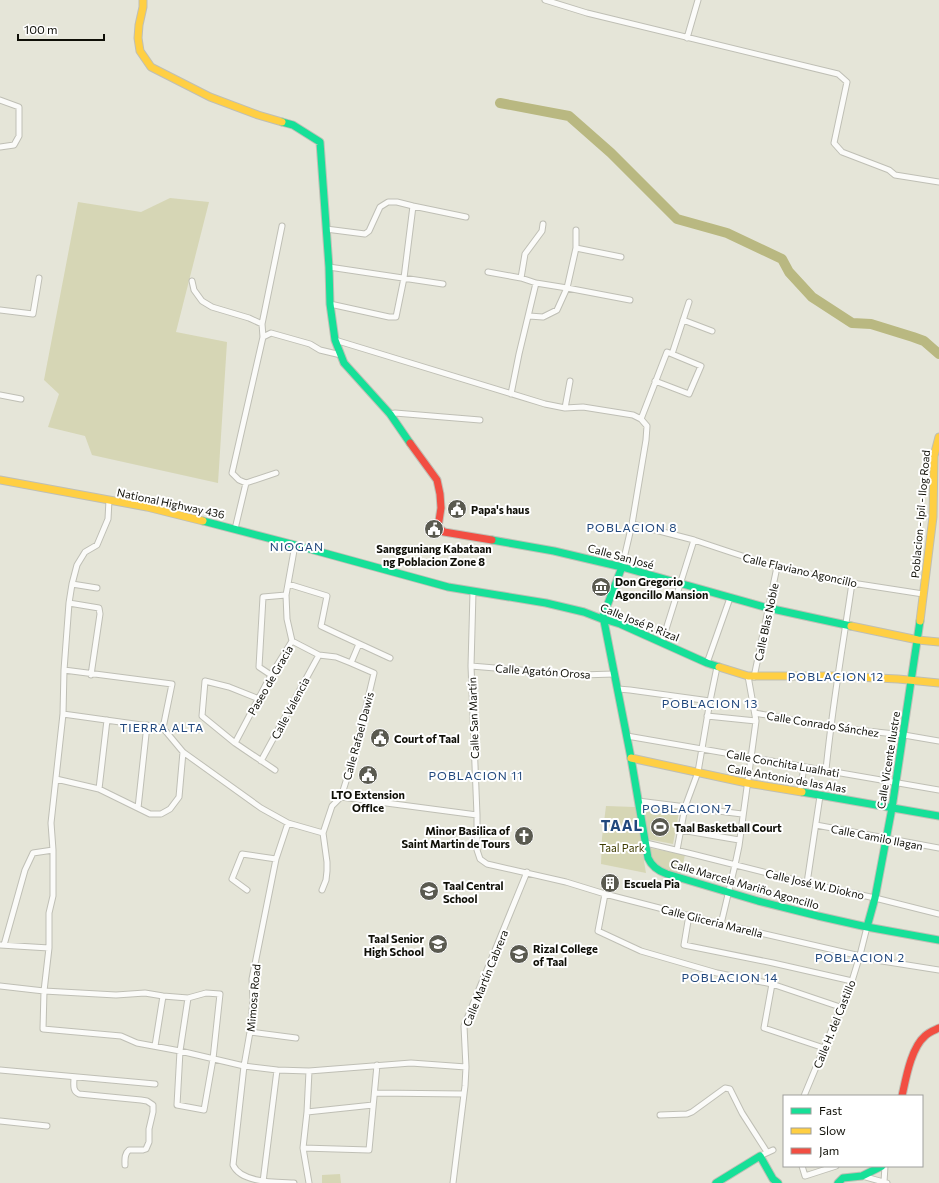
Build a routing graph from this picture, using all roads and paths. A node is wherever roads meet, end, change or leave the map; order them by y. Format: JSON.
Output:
{"nodes":[{"id":1,"x":143,"y":0,"type":"edge"},
{"id":2,"x":545,"y":0,"type":"edge"},
{"id":3,"x":698,"y":0,"type":"edge"},
{"id":4,"x":687,"y":38,"type":"junction"},
{"id":5,"x":0,"y":100,"type":"edge"},
{"id":6,"x":0,"y":147,"type":"edge"},
{"id":7,"x":939,"y":182,"type":"edge"},
{"id":8,"x":413,"y":206,"type":"junction"},
{"id":9,"x":466,"y":217,"type":"dead end"},
{"id":10,"x":543,"y":224,"type":"dead end"},
{"id":11,"x":282,"y":226,"type":"dead end"},
{"id":12,"x":326,"y":229,"type":"junction"},
{"id":13,"x":576,"y":230,"type":"dead end"},
{"id":14,"x":576,"y":248,"type":"junction"},
{"id":15,"x":621,"y":257,"type":"dead end"},
{"id":16,"x":329,"y":267,"type":"junction"},
{"id":17,"x":488,"y":272,"type":"dead end"},
{"id":18,"x":39,"y":278,"type":"dead end"},
{"id":19,"x":404,"y":278,"type":"junction"},
{"id":20,"x":521,"y":278,"type":"junction"},
{"id":21,"x":192,"y":281,"type":"dead end"},
{"id":22,"x":536,"y":283,"type":"junction"},
{"id":23,"x":443,"y":284,"type":"dead end"},
{"id":24,"x":567,"y":288,"type":"junction"},
{"id":25,"x":630,"y":300,"type":"dead end"},
{"id":26,"x":689,"y":302,"type":"dead end"},
{"id":27,"x":330,"y":304,"type":"junction"},
{"id":28,"x":0,"y":310,"type":"edge"},
{"id":29,"x":529,"y":316,"type":"junction"},
{"id":30,"x":683,"y":320,"type":"junction"},
{"id":31,"x":262,"y":324,"type":"junction"},
{"id":32,"x":712,"y":331,"type":"dead end"},
{"id":33,"x":263,"y":337,"type":"junction"},
{"id":34,"x":335,"y":340,"type":"junction"},
{"id":35,"x":672,"y":354,"type":"junction"},
{"id":36,"x":341,"y":355,"type":"junction"},
{"id":37,"x":570,"y":381,"type":"dead end"},
{"id":38,"x":655,"y":381,"type":"junction"},
{"id":39,"x":511,"y":394,"type":"junction"},
{"id":40,"x":0,"y":395,"type":"edge"},
{"id":41,"x":21,"y":399,"type":"dead end"},
{"id":42,"x":565,"y":408,"type":"junction"},
{"id":43,"x":390,"y":414,"type":"junction"},
{"id":44,"x":641,"y":419,"type":"junction"},
{"id":45,"x":480,"y":420,"type":"dead end"},
{"id":46,"x":939,"y":437,"type":"edge"},
{"id":47,"x":276,"y":473,"type":"dead end"},
{"id":48,"x":0,"y":480,"type":"edge"},
{"id":49,"x":246,"y":483,"type":"junction"},
{"id":50,"x":109,"y":500,"type":"junction"},
{"id":51,"x":632,"y":524,"type":"junction"},
{"id":52,"x":235,"y":528,"type":"junction"},
{"id":53,"x":694,"y":540,"type":"junction"},
{"id":54,"x":295,"y":544,"type":"junction"},
{"id":55,"x":335,"y":555,"type":"joint"},
{"id":56,"x":622,"y":567,"type":"junction"},
{"id":57,"x":777,"y":567,"type":"junction"},
{"id":58,"x":680,"y":583,"type":"junction"},
{"id":59,"x":852,"y":583,"type":"junction"},
{"id":60,"x":72,"y":584,"type":"junction"},
{"id":61,"x":288,"y":584,"type":"junction"},
{"id":62,"x":97,"y":588,"type":"dead end"},
{"id":63,"x":473,"y":592,"type":"junction"},
{"id":64,"x":924,"y":594,"type":"junction"},
{"id":65,"x":286,"y":595,"type":"junction"},
{"id":66,"x":730,"y":598,"type":"junction"},
{"id":67,"x":69,"y":603,"type":"junction"},
{"id":68,"x":768,"y":608,"type":"junction"},
{"id":69,"x":603,"y":620,"type":"junction"},
{"id":70,"x":846,"y":625,"type":"junction"},
{"id":71,"x":918,"y":640,"type":"junction"},
{"id":72,"x":292,"y":641,"type":"junction"},
{"id":73,"x":662,"y":642,"type":"junction"},
{"id":74,"x":939,"y":642,"type":"edge"},
{"id":75,"x":359,"y":644,"type":"junction"},
{"id":76,"x":319,"y":655,"type":"junction"},
{"id":77,"x":390,"y":658,"type":"dead end"},
{"id":78,"x":352,"y":663,"type":"junction"},
{"id":79,"x":707,"y":663,"type":"junction"},
{"id":80,"x":471,"y":666,"type":"junction"},
{"id":81,"x":717,"y":667,"type":"junction"},
{"id":82,"x":64,"y":670,"type":"junction"},
{"id":83,"x":614,"y":674,"type":"junction"},
{"id":84,"x":91,"y":675,"type":"junction"},
{"id":85,"x":271,"y":675,"type":"junction"},
{"id":86,"x":837,"y":676,"type":"junction"},
{"id":87,"x":751,"y":677,"type":"junction"},
{"id":88,"x":912,"y":680,"type":"junction"},
{"id":89,"x":939,"y":683,"type":"edge"},
{"id":90,"x":618,"y":689,"type":"junction"},
{"id":91,"x":259,"y":699,"type":"junction"},
{"id":92,"x":710,"y":701,"type":"junction"},
{"id":93,"x":755,"y":713,"type":"junction"},
{"id":94,"x":63,"y":714,"type":"junction"},
{"id":95,"x":707,"y":716,"type":"junction"},
{"id":96,"x":107,"y":720,"type":"junction"},
{"id":97,"x":756,"y":721,"type":"junction"},
{"id":98,"x":147,"y":725,"type":"junction"},
{"id":99,"x":830,"y":726,"type":"junction"},
{"id":100,"x":164,"y":728,"type":"junction"},
{"id":101,"x":904,"y":735,"type":"junction"},
{"id":102,"x":627,"y":736,"type":"junction"},
{"id":103,"x":939,"y":741,"type":"edge"},
{"id":104,"x":235,"y":743,"type":"junction"},
{"id":105,"x":701,"y":749,"type":"junction"},
{"id":106,"x":183,"y":752,"type":"junction"},
{"id":107,"x":751,"y":757,"type":"junction"},
{"id":108,"x":631,"y":758,"type":"junction"},
{"id":109,"x":262,"y":761,"type":"junction"},
{"id":110,"x":804,"y":767,"type":"junction"},
{"id":111,"x":275,"y":770,"type":"dead end"},
{"id":112,"x":826,"y":770,"type":"junction"},
{"id":113,"x":698,"y":772,"type":"junction"},
{"id":114,"x":56,"y":779,"type":"junction"},
{"id":115,"x":896,"y":782,"type":"junction"},
{"id":116,"x":747,"y":783,"type":"junction"},
{"id":117,"x":99,"y":789,"type":"junction"},
{"id":118,"x":939,"y":790,"type":"edge"},
{"id":119,"x":800,"y":792,"type":"junction"},
{"id":120,"x":820,"y":796,"type":"junction"},
{"id":121,"x":341,"y":797,"type":"junction"},
{"id":122,"x":638,"y":801,"type":"junction"},
{"id":123,"x":685,"y":807,"type":"junction"},
{"id":124,"x":138,"y":808,"type":"junction"},
{"id":125,"x":892,"y":808,"type":"junction"},
{"id":126,"x":742,"y":814,"type":"junction"},
{"id":127,"x":477,"y":815,"type":"junction"},
{"id":128,"x":939,"y":816,"type":"edge"},
{"id":129,"x":288,"y":823,"type":"junction"},
{"id":130,"x":816,"y":825,"type":"junction"},
{"id":131,"x":681,"y":830,"type":"junction"},
{"id":132,"x":323,"y":833,"type":"junction"},
{"id":133,"x":886,"y":838,"type":"junction"},
{"id":134,"x":740,"y":840,"type":"junction"},
{"id":135,"x":646,"y":843,"type":"junction"},
{"id":136,"x":939,"y":848,"type":"edge"},
{"id":137,"x":53,"y":850,"type":"junction"},
{"id":138,"x":677,"y":850,"type":"junction"},
{"id":139,"x":276,"y":859,"type":"junction"},
{"id":140,"x":487,"y":864,"type":"joint"},
{"id":141,"x":735,"y":865,"type":"junction"},
{"id":142,"x":527,"y":872,"type":"junction"},
{"id":143,"x":807,"y":883,"type":"junction"},
{"id":144,"x":247,"y":890,"type":"dead end"},
{"id":145,"x":322,"y":890,"type":"dead end"},
{"id":146,"x":729,"y":893,"type":"junction"},
{"id":147,"x":605,"y":894,"type":"junction"},
{"id":148,"x":875,"y":898,"type":"junction"},
{"id":149,"x":939,"y":914,"type":"edge"},
{"id":150,"x":689,"y":915,"type":"junction"},
{"id":151,"x":721,"y":924,"type":"junction"},
{"id":152,"x":867,"y":927,"type":"junction"},
{"id":153,"x":939,"y":940,"type":"edge"},
{"id":154,"x":2,"y":945,"type":"edge"},
{"id":155,"x":49,"y":948,"type":"junction"},
{"id":156,"x":860,"y":956,"type":"junction"},
{"id":157,"x":939,"y":970,"type":"edge"},
{"id":158,"x":852,"y":981,"type":"junction"},
{"id":159,"x":772,"y":984,"type":"junction"},
{"id":160,"x":0,"y":986,"type":"edge"},
{"id":161,"x":44,"y":991,"type":"junction"},
{"id":162,"x":163,"y":996,"type":"junction"},
{"id":163,"x":188,"y":998,"type":"junction"},
{"id":164,"x":840,"y":1007,"type":"junction"},
{"id":165,"x":939,"y":1028,"type":"edge"},
{"id":166,"x":250,"y":1032,"type":"junction"},
{"id":167,"x":296,"y":1038,"type":"dead end"},
{"id":168,"x":155,"y":1046,"type":"junction"},
{"id":169,"x":824,"y":1048,"type":"junction"},
{"id":170,"x":180,"y":1051,"type":"junction"},
{"id":171,"x":213,"y":1059,"type":"junction"},
{"id":172,"x":377,"y":1065,"type":"junction"},
{"id":173,"x":244,"y":1066,"type":"junction"},
{"id":174,"x":466,"y":1067,"type":"junction"},
{"id":175,"x":0,"y":1070,"type":"edge"},
{"id":176,"x":277,"y":1070,"type":"junction"},
{"id":177,"x":308,"y":1071,"type":"junction"},
{"id":178,"x":74,"y":1077,"type":"junction"},
{"id":179,"x":155,"y":1084,"type":"dead end"},
{"id":180,"x":375,"y":1092,"type":"junction"},
{"id":181,"x":464,"y":1094,"type":"junction"},
{"id":182,"x":804,"y":1095,"type":"edge"},
{"id":183,"x":902,"y":1095,"type":"edge"},
{"id":184,"x":374,"y":1105,"type":"junction"},
{"id":185,"x":306,"y":1112,"type":"junction"},
{"id":186,"x":660,"y":1115,"type":"dead end"},
{"id":187,"x":0,"y":1120,"type":"edge"},
{"id":188,"x":47,"y":1126,"type":"dead end"},
{"id":189,"x":303,"y":1148,"type":"junction"},
{"id":190,"x":773,"y":1150,"type":"dead end"},
{"id":191,"x":767,"y":1152,"type":"junction"},
{"id":192,"x":760,"y":1156,"type":"junction"},
{"id":193,"x":125,"y":1165,"type":"dead end"},
{"id":194,"x":802,"y":1167,"type":"edge"},
{"id":195,"x":833,"y":1167,"type":"edge"},
{"id":196,"x":884,"y":1167,"type":"edge"},
{"id":197,"x":870,"y":1169,"type":"edge"},
{"id":198,"x":862,"y":1176,"type":"junction"},
{"id":199,"x":263,"y":1182,"type":"junction"},
{"id":200,"x":294,"y":1183,"type":"edge"},
{"id":201,"x":309,"y":1183,"type":"edge"},
{"id":202,"x":454,"y":1183,"type":"edge"},
{"id":203,"x":716,"y":1183,"type":"edge"},
{"id":204,"x":778,"y":1183,"type":"edge"},
{"id":205,"x":838,"y":1183,"type":"edge"},
{"id":206,"x":886,"y":1183,"type":"edge"}],
"edges":[{"from":1,"to":12,"type":"street"},
{"from":2,"to":4,"type":"street"},
{"from":3,"to":4,"type":"street"},
{"from":4,"to":7,"type":"street"},
{"from":5,"to":6,"type":"street"},
{"from":8,"to":9,"type":"street"},
{"from":8,"to":12,"type":"street"},
{"from":8,"to":19,"type":"street"},
{"from":10,"to":20,"type":"street"},
{"from":11,"to":31,"type":"street"},
{"from":12,"to":16,"type":"street"},
{"from":13,"to":14,"type":"street"},
{"from":14,"to":15,"type":"street"},
{"from":14,"to":24,"type":"street"},
{"from":16,"to":19,"type":"street"},
{"from":16,"to":27,"type":"street"},
{"from":17,"to":20,"type":"street"},
{"from":18,"to":28,"type":"street"},
{"from":19,"to":23,"type":"street"},
{"from":19,"to":27,"type":"street"},
{"from":20,"to":22,"type":"street"},
{"from":21,"to":31,"type":"street"},
{"from":22,"to":24,"type":"street"},
{"from":22,"to":29,"type":"street"},
{"from":24,"to":25,"type":"street"},
{"from":24,"to":29,"type":"street"},
{"from":26,"to":30,"type":"street"},
{"from":27,"to":34,"type":"street"},
{"from":29,"to":39,"type":"street"},
{"from":30,"to":32,"type":"street"},
{"from":30,"to":35,"type":"street"},
{"from":31,"to":33,"type":"street"},
{"from":33,"to":36,"type":"street"},
{"from":33,"to":49,"type":"street"},
{"from":34,"to":36,"type":"street"},
{"from":34,"to":39,"type":"street"},
{"from":35,"to":38,"type":"street"},
{"from":35,"to":38,"type":"street"},
{"from":36,"to":43,"type":"street"},
{"from":37,"to":42,"type":"street"},
{"from":38,"to":44,"type":"street"},
{"from":39,"to":42,"type":"street"},
{"from":40,"to":41,"type":"street"},
{"from":42,"to":44,"type":"street"},
{"from":43,"to":45,"type":"street"},
{"from":43,"to":56,"type":"street","name":"Calle San José"},
{"from":44,"to":51,"type":"street"},
{"from":46,"to":64,"type":"street","name":"Poblacion - Ipil - Ilog Road"},
{"from":47,"to":49,"type":"street"},
{"from":48,"to":50,"type":"street","name":"National Highway 436"},
{"from":49,"to":52,"type":"street"},
{"from":50,"to":52,"type":"street","name":"National Highway 436"},
{"from":50,"to":60,"type":"street"},
{"from":51,"to":53,"type":"street","name":"Calle Flaviano Agoncillo"},
{"from":51,"to":56,"type":"street"},
{"from":52,"to":54,"type":"street","name":"National Highway 436"},
{"from":53,"to":57,"type":"street","name":"Calle Flaviano Agoncillo"},
{"from":53,"to":58,"type":"street"},
{"from":54,"to":55,"type":"street","name":"National Highway 436"},
{"from":54,"to":61,"type":"street","name":"Paseo de Gracia"},
{"from":55,"to":63,"type":"street","name":"Calle José P. Rizal"},
{"from":56,"to":58,"type":"street","name":"Calle San José"},
{"from":56,"to":69,"type":"street"},
{"from":57,"to":59,"type":"street","name":"Calle Flaviano Agoncillo"},
{"from":57,"to":68,"type":"street","name":"Calle Blas Noble"},
{"from":58,"to":66,"type":"street","name":"Calle San José"},
{"from":58,"to":73,"type":"street"},
{"from":59,"to":64,"type":"street","name":"Calle Flaviano Agoncillo"},
{"from":59,"to":70,"type":"street"},
{"from":60,"to":62,"type":"street"},
{"from":60,"to":67,"type":"street"},
{"from":61,"to":65,"type":"street","name":"Paseo de Gracia"},
{"from":61,"to":75,"type":"street"},
{"from":63,"to":69,"type":"street","name":"Calle José P. Rizal"},
{"from":63,"to":80,"type":"street","name":"Calle San Martín"},
{"from":64,"to":71,"type":"street","name":"Calle Vicente Ilustre"},
{"from":65,"to":72,"type":"street","name":"Paseo de Gracia"},
{"from":65,"to":85,"type":"street"},
{"from":66,"to":68,"type":"street","name":"Calle San José"},
{"from":66,"to":79,"type":"street"},
{"from":67,"to":82,"type":"street"},
{"from":67,"to":84,"type":"street"},
{"from":68,"to":70,"type":"street","name":"Calle San José"},
{"from":68,"to":87,"type":"street","name":"Calle Blas Noble"},
{"from":69,"to":73,"type":"street","name":"Calle José P. Rizal"},
{"from":69,"to":83,"type":"street","name":"Calle Marcela Mariño Agoncillo"},
{"from":70,"to":71,"type":"street","name":"Calle San José"},
{"from":70,"to":86,"type":"street"},
{"from":71,"to":74,"type":"street","name":"Calle San José"},
{"from":71,"to":88,"type":"street","name":"Calle Vicente Ilustre"},
{"from":72,"to":76,"type":"street","name":"Calle Rafael Dawis"},
{"from":72,"to":85,"type":"street","name":"Paseo de Gracia"},
{"from":73,"to":79,"type":"street","name":"Calle José P. Rizal"},
{"from":75,"to":77,"type":"street"},
{"from":75,"to":78,"type":"street"},
{"from":76,"to":78,"type":"street","name":"Calle Rafael Dawis"},
{"from":76,"to":109,"type":"street","name":"Calle Valencia"},
{"from":78,"to":121,"type":"street","name":"Calle Rafael Dawis"},
{"from":79,"to":81,"type":"street","name":"Calle José P. Rizal"},
{"from":80,"to":83,"type":"street","name":"Calle Agatón Orosa"},
{"from":80,"to":127,"type":"street","name":"Calle San Martín"},
{"from":81,"to":87,"type":"street","name":"Calle José P. Rizal"},
{"from":81,"to":92,"type":"street"},
{"from":82,"to":84,"type":"street"},
{"from":82,"to":94,"type":"street"},
{"from":83,"to":90,"type":"street","name":"Calle Marcela Mariño Agoncillo"},
{"from":84,"to":100,"type":"street"},
{"from":85,"to":91,"type":"street","name":"Paseo de Gracia"},
{"from":86,"to":87,"type":"street","name":"Calle José P. Rizal"},
{"from":86,"to":88,"type":"street","name":"Calle José P. Rizal"},
{"from":86,"to":99,"type":"street"},
{"from":87,"to":93,"type":"street"},
{"from":88,"to":89,"type":"street","name":"Calle José P. Rizal"},
{"from":88,"to":101,"type":"street","name":"Calle Vicente Ilustre"},
{"from":90,"to":92,"type":"street"},
{"from":90,"to":102,"type":"street","name":"Calle Marcela Mariño Agoncillo"},
{"from":91,"to":104,"type":"street","name":"Paseo de Gracia"},
{"from":91,"to":104,"type":"street"},
{"from":92,"to":95,"type":"street"},
{"from":93,"to":97,"type":"street"},
{"from":93,"to":99,"type":"street","name":"Calle Conrado Sánchez"},
{"from":94,"to":96,"type":"street"},
{"from":94,"to":114,"type":"street"},
{"from":95,"to":97,"type":"street"},
{"from":95,"to":105,"type":"street"},
{"from":96,"to":98,"type":"street"},
{"from":96,"to":117,"type":"street"},
{"from":97,"to":107,"type":"street"},
{"from":98,"to":100,"type":"street"},
{"from":98,"to":124,"type":"street"},
{"from":99,"to":101,"type":"street","name":"Calle Conrado Sánchez"},
{"from":99,"to":112,"type":"street"},
{"from":100,"to":106,"type":"street"},
{"from":101,"to":103,"type":"street","name":"Calle Conrado Sánchez"},
{"from":101,"to":115,"type":"street","name":"Calle Vicente Ilustre"},
{"from":102,"to":105,"type":"street","name":"Calle Conchita Lualhati"},
{"from":102,"to":108,"type":"street","name":"Calle Marcela Mariño Agoncillo"},
{"from":104,"to":109,"type":"street"},
{"from":105,"to":107,"type":"street","name":"Calle Conchita Lualhati"},
{"from":105,"to":113,"type":"street"},
{"from":106,"to":124,"type":"street"},
{"from":106,"to":129,"type":"street"},
{"from":107,"to":110,"type":"street","name":"Calle Conchita Lualhati"},
{"from":107,"to":116,"type":"street"},
{"from":108,"to":113,"type":"street","name":"Calle Antonio de las Alas"},
{"from":108,"to":122,"type":"street","name":"Calle Marcela Mariño Agoncillo"},
{"from":109,"to":111,"type":"street"},
{"from":110,"to":112,"type":"street","name":"Calle Conchita Lualhati"},
{"from":110,"to":119,"type":"street"},
{"from":112,"to":115,"type":"street","name":"Calle Conchita Lualhati"},
{"from":113,"to":116,"type":"street","name":"Calle Antonio de las Alas"},
{"from":113,"to":123,"type":"street"},
{"from":114,"to":117,"type":"street"},
{"from":114,"to":137,"type":"street"},
{"from":115,"to":118,"type":"street","name":"Calle Conchita Lualhati"},
{"from":115,"to":125,"type":"street","name":"Calle Vicente Ilustre"},
{"from":116,"to":119,"type":"street","name":"Calle Antonio de las Alas"},
{"from":116,"to":126,"type":"street"},
{"from":117,"to":124,"type":"street"},
{"from":119,"to":120,"type":"street","name":"Calle Antonio de las Alas"},
{"from":120,"to":125,"type":"street","name":"Calle Antonio de las Alas"},
{"from":120,"to":130,"type":"street"},
{"from":121,"to":127,"type":"street"},
{"from":121,"to":132,"type":"street"},
{"from":122,"to":123,"type":"street"},
{"from":122,"to":135,"type":"street","name":"Calle Marcela Mariño Agoncillo"},
{"from":123,"to":126,"type":"street"},
{"from":123,"to":131,"type":"street"},
{"from":125,"to":128,"type":"street","name":"Calle Antonio de las Alas"},
{"from":125,"to":133,"type":"street","name":"Calle Vicente Ilustre"},
{"from":126,"to":134,"type":"street"},
{"from":127,"to":140,"type":"street","name":"Calle San Martín"},
{"from":129,"to":132,"type":"street"},
{"from":129,"to":139,"type":"street","name":"Mimosa Road"},
{"from":130,"to":133,"type":"street","name":"Calle Camilo Ilagan"},
{"from":130,"to":143,"type":"street"},
{"from":131,"to":134,"type":"street"},
{"from":131,"to":138,"type":"street"},
{"from":132,"to":145,"type":"street"},
{"from":133,"to":136,"type":"street","name":"Calle Camilo Ilagan"},
{"from":133,"to":148,"type":"street","name":"Calle Vicente Ilustre"},
{"from":134,"to":141,"type":"street"},
{"from":135,"to":138,"type":"street","name":"Calle José W. Diokno"},
{"from":135,"to":146,"type":"street","name":"Calle Marcela Mariño Agoncillo"},
{"from":137,"to":154,"type":"street"},
{"from":137,"to":155,"type":"street"},
{"from":138,"to":141,"type":"street","name":"Calle José W. Diokno"},
{"from":139,"to":144,"type":"street"},
{"from":139,"to":166,"type":"street","name":"Mimosa Road"},
{"from":140,"to":142,"type":"street","name":"Calle Gliceria Marella"},
{"from":141,"to":143,"type":"street","name":"Calle José W. Diokno"},
{"from":141,"to":146,"type":"street"},
{"from":142,"to":147,"type":"street","name":"Calle Gliceria Marella"},
{"from":142,"to":174,"type":"street","name":"Calle Martín Cabrera"},
{"from":143,"to":148,"type":"street","name":"Calle José W. Diokno"},
{"from":146,"to":151,"type":"street"},
{"from":146,"to":152,"type":"street","name":"Calle Marcela Mariño Agoncillo"},
{"from":147,"to":150,"type":"street","name":"Calle Gliceria Marella"},
{"from":147,"to":159,"type":"street"},
{"from":148,"to":149,"type":"street","name":"Calle José W. Diokno"},
{"from":148,"to":152,"type":"street","name":"Calle Vicente Ilustre"},
{"from":150,"to":151,"type":"street","name":"Calle Gliceria Marella"},
{"from":150,"to":158,"type":"street"},
{"from":151,"to":156,"type":"street","name":"Calle Gliceria Marella"},
{"from":152,"to":153,"type":"street","name":"Calle Marcela Mariño Agoncillo"},
{"from":152,"to":156,"type":"street","name":"Calle H. del Castillo"},
{"from":154,"to":155,"type":"street"},
{"from":155,"to":161,"type":"street"},
{"from":156,"to":157,"type":"street","name":"Calle Gliceria Marella"},
{"from":156,"to":158,"type":"street","name":"Calle H. del Castillo"},
{"from":158,"to":164,"type":"street","name":"Calle H. del Castillo"},
{"from":159,"to":164,"type":"street"},
{"from":159,"to":169,"type":"street"},
{"from":160,"to":161,"type":"street"},
{"from":161,"to":162,"type":"street"},
{"from":161,"to":168,"type":"street"},
{"from":162,"to":163,"type":"street"},
{"from":162,"to":168,"type":"street"},
{"from":163,"to":170,"type":"street"},
{"from":163,"to":171,"type":"street"},
{"from":164,"to":169,"type":"street","name":"Calle H. del Castillo"},
{"from":165,"to":183,"type":"street"},
{"from":166,"to":167,"type":"street"},
{"from":166,"to":173,"type":"street","name":"Mimosa Road"},
{"from":168,"to":170,"type":"street"},
{"from":169,"to":182,"type":"street","name":"Calle H. del Castillo"},
{"from":170,"to":171,"type":"street"},
{"from":170,"to":171,"type":"street"},
{"from":171,"to":173,"type":"street"},
{"from":172,"to":174,"type":"street"},
{"from":172,"to":177,"type":"street"},
{"from":172,"to":180,"type":"street"},
{"from":173,"to":176,"type":"street"},
{"from":173,"to":199,"type":"street","name":"Mimosa Road"},
{"from":174,"to":181,"type":"street","name":"Calle Martín Cabrera"},
{"from":175,"to":178,"type":"street"},
{"from":176,"to":177,"type":"street"},
{"from":176,"to":199,"type":"street"},
{"from":177,"to":185,"type":"street"},
{"from":178,"to":179,"type":"street"},
{"from":178,"to":193,"type":"street"},
{"from":180,"to":181,"type":"street"},
{"from":180,"to":184,"type":"street"},
{"from":181,"to":202,"type":"street","name":"Calle Martín Cabrera"},
{"from":184,"to":185,"type":"street"},
{"from":184,"to":189,"type":"street"},
{"from":185,"to":189,"type":"street"},
{"from":186,"to":191,"type":"street"},
{"from":187,"to":188,"type":"street"},
{"from":189,"to":201,"type":"street"},
{"from":190,"to":191,"type":"street"},
{"from":191,"to":192,"type":"street"},
{"from":192,"to":203,"type":"street"},
{"from":192,"to":204,"type":"street"},
{"from":194,"to":195,"type":"street"},
{"from":196,"to":206,"type":"street"},
{"from":197,"to":198,"type":"street"},
{"from":198,"to":205,"type":"street"},
{"from":198,"to":206,"type":"street"},
{"from":199,"to":200,"type":"street"}]}
